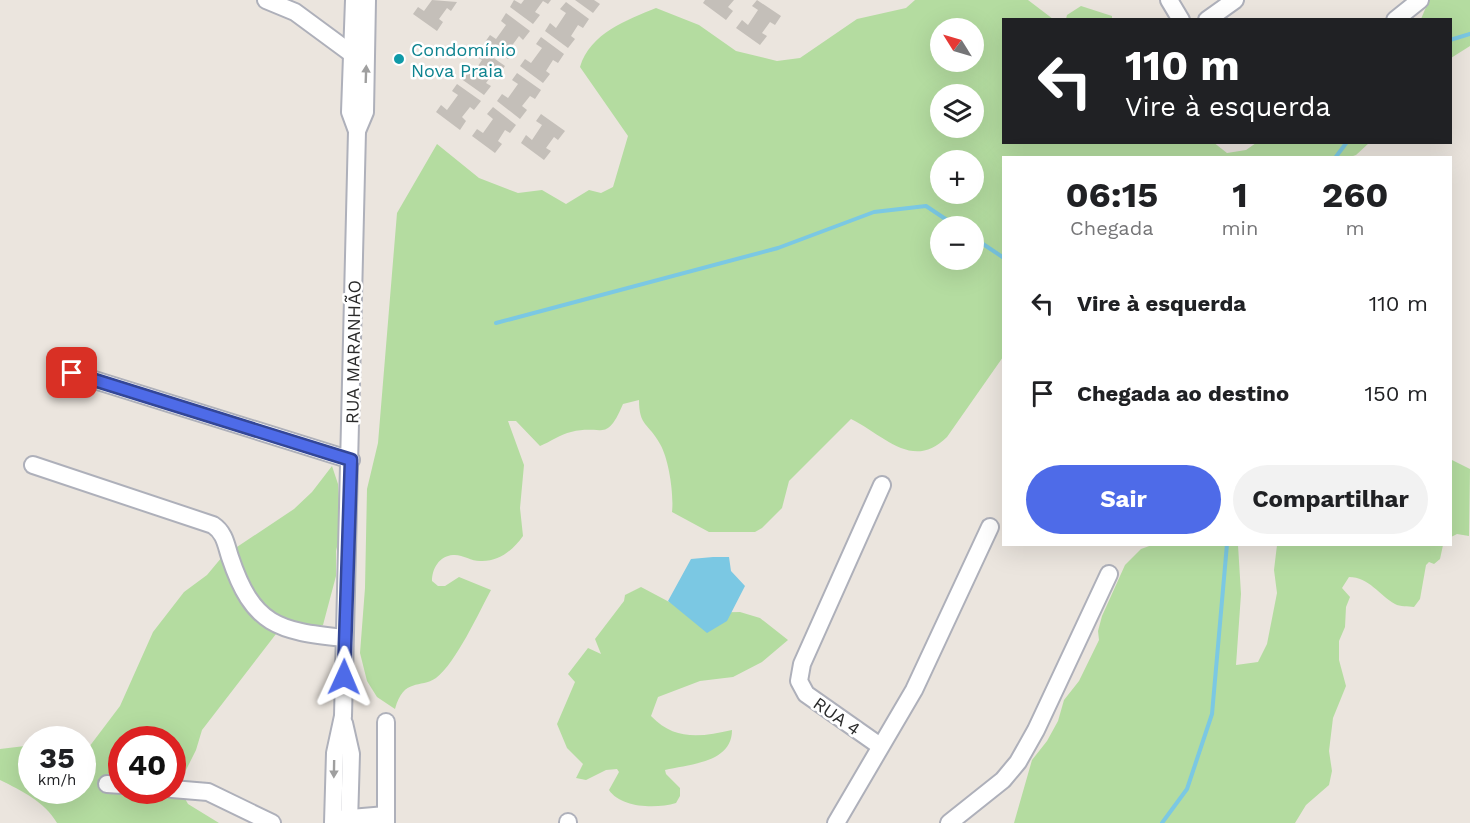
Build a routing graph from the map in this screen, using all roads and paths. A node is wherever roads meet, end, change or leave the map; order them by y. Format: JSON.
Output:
{"nodes":[{"id":1,"x":266,"y":0,"type":"edge"},
{"id":2,"x":354,"y":0,"type":"edge"},
{"id":3,"x":367,"y":0,"type":"edge"},
{"id":4,"x":1169,"y":0,"type":"edge"},
{"id":5,"x":1235,"y":0,"type":"edge"},
{"id":6,"x":1420,"y":0,"type":"edge"},
{"id":7,"x":1180,"y":18,"type":"edge"},
{"id":8,"x":1210,"y":18,"type":"edge"},
{"id":9,"x":1398,"y":18,"type":"edge"},
{"id":10,"x":357,"y":47,"type":"junction"},
{"id":11,"x":72,"y":373,"type":"dead end"},
{"id":12,"x":351,"y":460,"type":"junction"},
{"id":13,"x":33,"y":465,"type":"dead end"},
{"id":14,"x":882,"y":485,"type":"dead end"},
{"id":15,"x":990,"y":527,"type":"dead end"},
{"id":16,"x":1109,"y":574,"type":"dead end"},
{"id":17,"x":344,"y":638,"type":"junction"},
{"id":18,"x":386,"y":722,"type":"dead end"},
{"id":19,"x":880,"y":746,"type":"junction"},
{"id":20,"x":186,"y":790,"type":"edge"},
{"id":21,"x":386,"y":819,"type":"edge"},
{"id":22,"x":341,"y":821,"type":"edge"},
{"id":23,"x":272,"y":823,"type":"edge"},
{"id":24,"x":836,"y":823,"type":"edge"},
{"id":25,"x":949,"y":823,"type":"edge"}],
"edges":[{"from":1,"to":10,"type":"street"},
{"from":2,"to":10,"type":"street","name":"RUA MARANHÃO"},
{"from":3,"to":10,"type":"street","name":"RUA MARANHÃO"},
{"from":4,"to":7,"type":"street"},
{"from":5,"to":8,"type":"street"},
{"from":6,"to":9,"type":"street"},
{"from":10,"to":12,"type":"street","name":"RUA MARANHÃO"},
{"from":11,"to":12,"type":"street"},
{"from":12,"to":17,"type":"street","name":"RUA MARANHÃO"},
{"from":13,"to":17,"type":"street"},
{"from":14,"to":19,"type":"street","name":"RUA 4"},
{"from":15,"to":19,"type":"street"},
{"from":16,"to":25,"type":"street"},
{"from":17,"to":22,"type":"street","name":"RUA MARANHÃO"},
{"from":18,"to":21,"type":"street"},
{"from":19,"to":24,"type":"street"},
{"from":20,"to":23,"type":"street"},
{"from":21,"to":22,"type":"street"}]}
